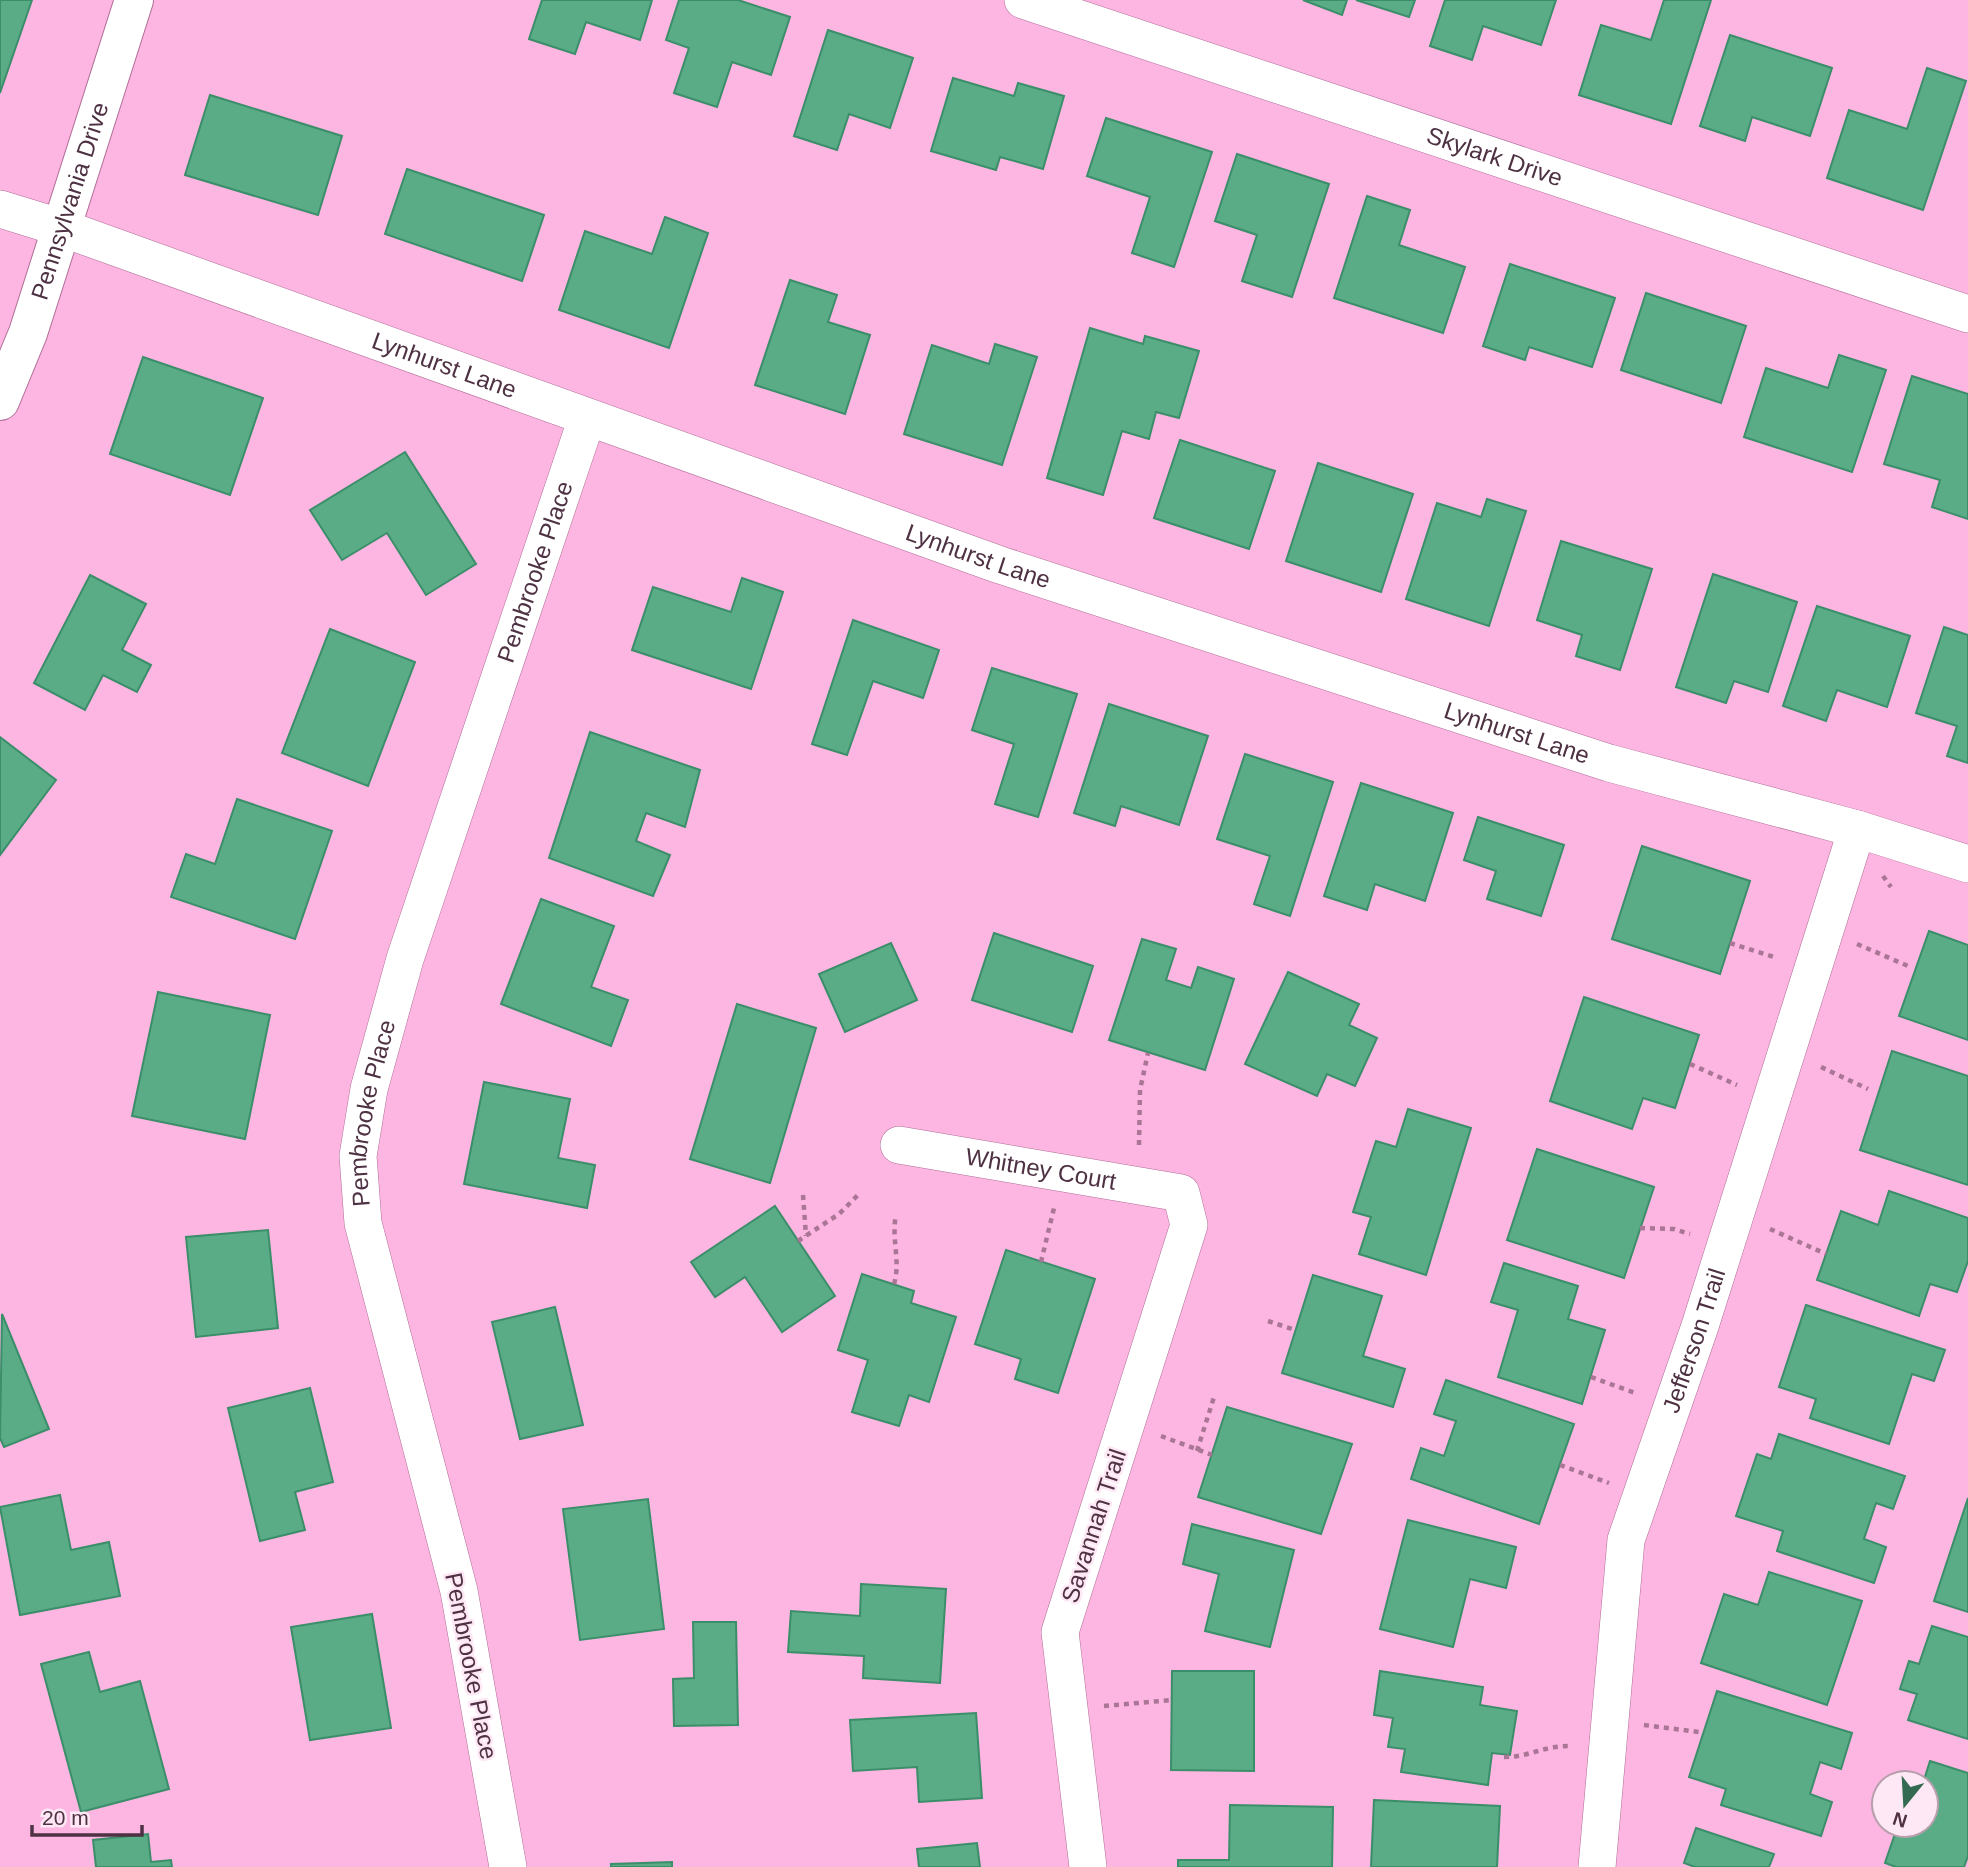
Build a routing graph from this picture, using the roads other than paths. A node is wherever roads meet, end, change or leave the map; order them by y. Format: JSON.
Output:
{"nodes":[{"id":1,"x":134,"y":0,"type":"edge"},
{"id":2,"x":1023,"y":0,"type":"edge"},
{"id":3,"x":0,"y":209,"type":"edge"},
{"id":4,"x":62,"y":228,"type":"junction"},
{"id":5,"x":1968,"y":314,"type":"edge"},
{"id":6,"x":0,"y":401,"type":"edge"},
{"id":7,"x":587,"y":418,"type":"junction"},
{"id":8,"x":1857,"y":828,"type":"junction"},
{"id":9,"x":1968,"y":864,"type":"edge"},
{"id":10,"x":899,"y":1145,"type":"dead end"},
{"id":11,"x":1181,"y":1193,"type":"joint"},
{"id":12,"x":508,"y":1867,"type":"edge"},
{"id":13,"x":1088,"y":1867,"type":"edge"},
{"id":14,"x":1597,"y":1867,"type":"edge"}],
"edges":[{"from":1,"to":4,"type":"street","name":"Pennsylvania Drive"},
{"from":2,"to":5,"type":"street","name":"Skylark Drive"},
{"from":3,"to":4,"type":"street","name":"Lynhurst Lane"},
{"from":4,"to":6,"type":"street","name":"Pennsylvania Drive"},
{"from":4,"to":7,"type":"street","name":"Lynhurst Lane"},
{"from":7,"to":8,"type":"street","name":"Lynhurst Lane"},
{"from":7,"to":12,"type":"street","name":"Pembrooke Place"},
{"from":8,"to":9,"type":"street","name":"Lynhurst Lane"},
{"from":8,"to":14,"type":"street","name":"Jefferson Trail"},
{"from":10,"to":11,"type":"street","name":"Whitney Court"},
{"from":11,"to":13,"type":"street","name":"Savannah Trail"}]}
